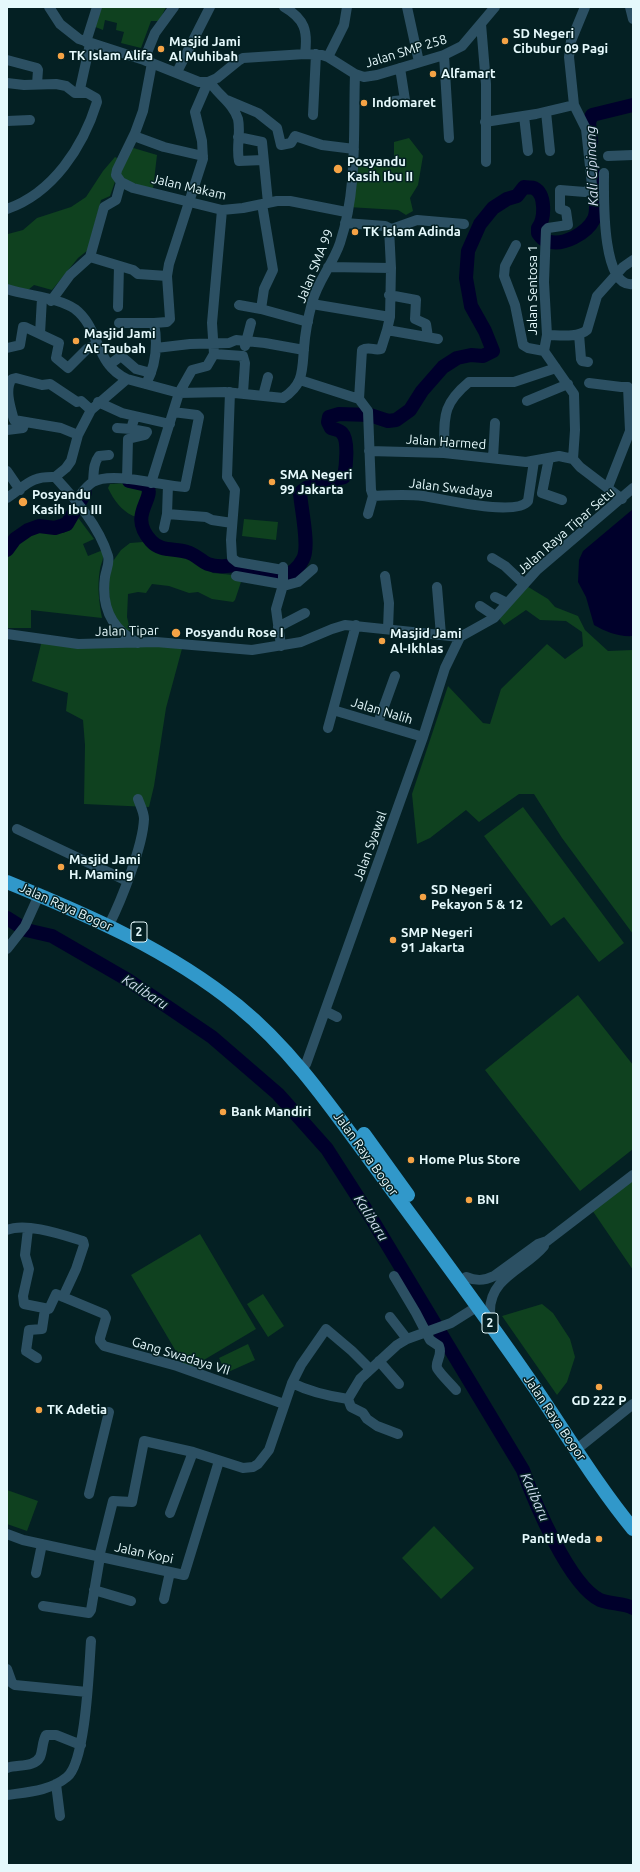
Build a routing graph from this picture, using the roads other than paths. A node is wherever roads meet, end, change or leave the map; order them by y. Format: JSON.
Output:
{"nodes":[{"id":1,"x":49,"y":7,"type":"edge"},
{"id":2,"x":97,"y":7,"type":"edge"},
{"id":3,"x":174,"y":7,"type":"edge"},
{"id":4,"x":210,"y":7,"type":"edge"},
{"id":5,"x":284,"y":7,"type":"edge"},
{"id":6,"x":347,"y":7,"type":"edge"},
{"id":7,"x":407,"y":7,"type":"edge"},
{"id":8,"x":495,"y":7,"type":"edge"},
{"id":9,"x":585,"y":7,"type":"edge"},
{"id":10,"x":630,"y":7,"type":"edge"},
{"id":11,"x":633,"y":19,"type":"edge"},
{"id":12,"x":481,"y":24,"type":"junction"},
{"id":13,"x":88,"y":43,"type":"junction"},
{"id":14,"x":305,"y":54,"type":"junction"},
{"id":15,"x":316,"y":54,"type":"junction"},
{"id":16,"x":444,"y":55,"type":"junction"},
{"id":17,"x":328,"y":57,"type":"junction"},
{"id":18,"x":7,"y":60,"type":"edge"},
{"id":19,"x":148,"y":61,"type":"junction"},
{"id":20,"x":419,"y":62,"type":"junction"},
{"id":21,"x":400,"y":68,"type":"junction"},
{"id":22,"x":177,"y":72,"type":"junction"},
{"id":23,"x":354,"y":74,"type":"junction"},
{"id":24,"x":7,"y":82,"type":"edge"},
{"id":25,"x":209,"y":82,"type":"junction"},
{"id":26,"x":36,"y":84,"type":"junction"},
{"id":27,"x":85,"y":93,"type":"junction"},
{"id":28,"x":227,"y":100,"type":"junction"},
{"id":29,"x":394,"y":102,"type":"dead end"},
{"id":30,"x":574,"y":105,"type":"junction"},
{"id":31,"x":546,"y":112,"type":"junction"},
{"id":32,"x":313,"y":115,"type":"dead end"},
{"id":33,"x":524,"y":116,"type":"junction"},
{"id":34,"x":30,"y":120,"type":"dead end"},
{"id":35,"x":7,"y":121,"type":"edge"},
{"id":36,"x":485,"y":122,"type":"junction"},
{"id":37,"x":134,"y":136,"type":"junction"},
{"id":38,"x":238,"y":137,"type":"junction"},
{"id":39,"x":449,"y":138,"type":"dead end"},
{"id":40,"x":354,"y":149,"type":"junction"},
{"id":41,"x":528,"y":151,"type":"dead end"},
{"id":42,"x":550,"y":151,"type":"dead end"},
{"id":43,"x":633,"y":155,"type":"edge"},
{"id":44,"x":203,"y":156,"type":"junction"},
{"id":45,"x":608,"y":156,"type":"dead end"},
{"id":46,"x":263,"y":160,"type":"junction"},
{"id":47,"x":486,"y":162,"type":"dead end"},
{"id":48,"x":604,"y":173,"type":"dead end"},
{"id":49,"x":121,"y":182,"type":"junction"},
{"id":50,"x":188,"y":201,"type":"junction"},
{"id":51,"x":265,"y":203,"type":"junction"},
{"id":52,"x":7,"y":209,"type":"edge"},
{"id":53,"x":222,"y":210,"type":"junction"},
{"id":54,"x":346,"y":212,"type":"junction"},
{"id":55,"x":345,"y":223,"type":"junction"},
{"id":56,"x":464,"y":224,"type":"dead end"},
{"id":57,"x":389,"y":230,"type":"junction"},
{"id":58,"x":516,"y":245,"type":"dead end"},
{"id":59,"x":90,"y":258,"type":"junction"},
{"id":60,"x":633,"y":260,"type":"edge"},
{"id":61,"x":119,"y":266,"type":"junction"},
{"id":62,"x":328,"y":267,"type":"junction"},
{"id":63,"x":391,"y":268,"type":"junction"},
{"id":64,"x":616,"y":274,"type":"junction"},
{"id":65,"x":167,"y":276,"type":"junction"},
{"id":66,"x":633,"y":284,"type":"edge"},
{"id":67,"x":7,"y":289,"type":"edge"},
{"id":68,"x":389,"y":295,"type":"junction"},
{"id":69,"x":46,"y":299,"type":"junction"},
{"id":70,"x":312,"y":304,"type":"junction"},
{"id":71,"x":239,"y":305,"type":"dead end"},
{"id":72,"x":118,"y":307,"type":"dead end"},
{"id":73,"x":261,"y":309,"type":"junction"},
{"id":74,"x":390,"y":317,"type":"junction"},
{"id":75,"x":308,"y":322,"type":"junction"},
{"id":76,"x":119,"y":323,"type":"dead end"},
{"id":77,"x":154,"y":323,"type":"junction"},
{"id":78,"x":251,"y":323,"type":"dead end"},
{"id":79,"x":387,"y":330,"type":"junction"},
{"id":80,"x":40,"y":334,"type":"junction"},
{"id":81,"x":579,"y":334,"type":"junction"},
{"id":82,"x":546,"y":335,"type":"junction"},
{"id":83,"x":246,"y":341,"type":"junction"},
{"id":84,"x":214,"y":343,"type":"junction"},
{"id":85,"x":97,"y":344,"type":"junction"},
{"id":86,"x":7,"y":348,"type":"edge"},
{"id":87,"x":156,"y":348,"type":"junction"},
{"id":88,"x":304,"y":350,"type":"junction"},
{"id":89,"x":544,"y":352,"type":"junction"},
{"id":90,"x":214,"y":354,"type":"junction"},
{"id":91,"x":243,"y":356,"type":"junction"},
{"id":92,"x":588,"y":362,"type":"dead end"},
{"id":93,"x":108,"y":366,"type":"junction"},
{"id":94,"x":556,"y":368,"type":"junction"},
{"id":95,"x":151,"y":373,"type":"junction"},
{"id":96,"x":268,"y":377,"type":"dead end"},
{"id":97,"x":127,"y":379,"type":"junction"},
{"id":98,"x":300,"y":380,"type":"junction"},
{"id":99,"x":589,"y":383,"type":"dead end"},
{"id":100,"x":146,"y":384,"type":"junction"},
{"id":101,"x":568,"y":384,"type":"junction"},
{"id":102,"x":230,"y":392,"type":"junction"},
{"id":103,"x":179,"y":393,"type":"junction"},
{"id":104,"x":243,"y":393,"type":"junction"},
{"id":105,"x":263,"y":396,"type":"junction"},
{"id":106,"x":359,"y":399,"type":"junction"},
{"id":107,"x":527,"y":401,"type":"dead end"},
{"id":108,"x":98,"y":402,"type":"junction"},
{"id":109,"x":91,"y":410,"type":"junction"},
{"id":110,"x":173,"y":412,"type":"junction"},
{"id":111,"x":135,"y":416,"type":"junction"},
{"id":112,"x":632,"y":421,"type":"edge"},
{"id":113,"x":495,"y":423,"type":"dead end"},
{"id":114,"x":170,"y":424,"type":"junction"},
{"id":115,"x":23,"y":428,"type":"dead end"},
{"id":116,"x":117,"y":428,"type":"dead end"},
{"id":117,"x":131,"y":429,"type":"junction"},
{"id":118,"x":7,"y":430,"type":"edge"},
{"id":119,"x":78,"y":436,"type":"junction"},
{"id":120,"x":369,"y":451,"type":"junction"},
{"id":121,"x":444,"y":453,"type":"junction"},
{"id":122,"x":109,"y":454,"type":"dead end"},
{"id":123,"x":493,"y":458,"type":"junction"},
{"id":124,"x":548,"y":458,"type":"junction"},
{"id":125,"x":573,"y":459,"type":"junction"},
{"id":126,"x":534,"y":461,"type":"junction"},
{"id":127,"x":7,"y":472,"type":"edge"},
{"id":128,"x":55,"y":477,"type":"junction"},
{"id":129,"x":127,"y":479,"type":"junction"},
{"id":130,"x":93,"y":482,"type":"junction"},
{"id":131,"x":151,"y":483,"type":"junction"},
{"id":132,"x":168,"y":485,"type":"junction"},
{"id":133,"x":608,"y":487,"type":"junction"},
{"id":134,"x":20,"y":490,"type":"junction"},
{"id":135,"x":629,"y":493,"type":"edge"},
{"id":136,"x":373,"y":496,"type":"junction"},
{"id":137,"x":7,"y":498,"type":"edge"},
{"id":138,"x":562,"y":500,"type":"dead end"},
{"id":139,"x":77,"y":502,"type":"junction"},
{"id":140,"x":167,"y":514,"type":"junction"},
{"id":141,"x":368,"y":514,"type":"dead end"},
{"id":142,"x":232,"y":523,"type":"junction"},
{"id":143,"x":164,"y":528,"type":"dead end"},
{"id":144,"x":492,"y":558,"type":"dead end"},
{"id":145,"x":313,"y":569,"type":"dead end"},
{"id":146,"x":236,"y":576,"type":"dead end"},
{"id":147,"x":283,"y":576,"type":"junction"},
{"id":148,"x":385,"y":576,"type":"dead end"},
{"id":149,"x":524,"y":584,"type":"junction"},
{"id":150,"x":437,"y":587,"type":"dead end"},
{"id":151,"x":495,"y":597,"type":"dead end"},
{"id":152,"x":507,"y":603,"type":"junction"},
{"id":153,"x":480,"y":606,"type":"dead end"},
{"id":154,"x":305,"y":613,"type":"dead end"},
{"id":155,"x":495,"y":616,"type":"junction"},
{"id":156,"x":356,"y":625,"type":"junction"},
{"id":157,"x":278,"y":627,"type":"junction"},
{"id":158,"x":388,"y":629,"type":"junction"},
{"id":159,"x":7,"y":634,"type":"edge"},
{"id":160,"x":441,"y":635,"type":"junction"},
{"id":161,"x":460,"y":637,"type":"junction"},
{"id":162,"x":138,"y":643,"type":"junction"},
{"id":163,"x":281,"y":646,"type":"junction"},
{"id":164,"x":395,"y":676,"type":"dead end"},
{"id":165,"x":333,"y":710,"type":"junction"},
{"id":166,"x":378,"y":723,"type":"junction"},
{"id":167,"x":328,"y":728,"type":"dead end"},
{"id":168,"x":423,"y":738,"type":"junction"},
{"id":169,"x":138,"y":799,"type":"dead end"},
{"id":170,"x":17,"y":829,"type":"dead end"},
{"id":171,"x":7,"y":873,"type":"edge"},
{"id":172,"x":127,"y":881,"type":"junction"},
{"id":173,"x":7,"y":882,"type":"edge"},
{"id":174,"x":39,"y":895,"type":"junction"},
{"id":175,"x":111,"y":922,"type":"junction"},
{"id":176,"x":7,"y":949,"type":"edge"},
{"id":177,"x":325,"y":1011,"type":"junction"},
{"id":178,"x":337,"y":1017,"type":"dead end"},
{"id":179,"x":306,"y":1064,"type":"junction"},
{"id":180,"x":633,"y":1175,"type":"edge"},
{"id":181,"x":28,"y":1229,"type":"junction"},
{"id":182,"x":7,"y":1230,"type":"edge"},
{"id":183,"x":394,"y":1276,"type":"dead end"},
{"id":184,"x":463,"y":1279,"type":"junction"},
{"id":185,"x":497,"y":1280,"type":"junction"},
{"id":186,"x":63,"y":1297,"type":"junction"},
{"id":187,"x":46,"y":1308,"type":"junction"},
{"id":188,"x":488,"y":1314,"type":"junction"},
{"id":189,"x":390,"y":1317,"type":"dead end"},
{"id":190,"x":430,"y":1331,"type":"junction"},
{"id":191,"x":407,"y":1339,"type":"junction"},
{"id":192,"x":37,"y":1358,"type":"dead end"},
{"id":193,"x":379,"y":1360,"type":"junction"},
{"id":194,"x":370,"y":1369,"type":"junction"},
{"id":195,"x":292,"y":1383,"type":"junction"},
{"id":196,"x":399,"y":1384,"type":"dead end"},
{"id":197,"x":456,"y":1390,"type":"dead end"},
{"id":198,"x":348,"y":1398,"type":"junction"},
{"id":199,"x":284,"y":1404,"type":"junction"},
{"id":200,"x":633,"y":1404,"type":"edge"},
{"id":201,"x":109,"y":1412,"type":"dead end"},
{"id":202,"x":398,"y":1434,"type":"dead end"},
{"id":203,"x":580,"y":1447,"type":"junction"},
{"id":204,"x":193,"y":1452,"type":"junction"},
{"id":205,"x":219,"y":1461,"type":"junction"},
{"id":206,"x":89,"y":1494,"type":"dead end"},
{"id":207,"x":170,"y":1513,"type":"dead end"},
{"id":208,"x":633,"y":1514,"type":"edge"},
{"id":209,"x":633,"y":1529,"type":"edge"},
{"id":210,"x":7,"y":1534,"type":"edge"},
{"id":211,"x":42,"y":1544,"type":"junction"},
{"id":212,"x":99,"y":1557,"type":"junction"},
{"id":213,"x":170,"y":1572,"type":"junction"},
{"id":214,"x":36,"y":1573,"type":"dead end"},
{"id":215,"x":94,"y":1590,"type":"junction"},
{"id":216,"x":164,"y":1599,"type":"dead end"},
{"id":217,"x":130,"y":1600,"type":"dead end"},
{"id":218,"x":43,"y":1606,"type":"dead end"},
{"id":219,"x":91,"y":1641,"type":"dead end"},
{"id":220,"x":7,"y":1669,"type":"edge"},
{"id":221,"x":87,"y":1692,"type":"junction"},
{"id":222,"x":81,"y":1745,"type":"junction"},
{"id":223,"x":7,"y":1768,"type":"edge"},
{"id":224,"x":56,"y":1784,"type":"junction"},
{"id":225,"x":7,"y":1795,"type":"edge"},
{"id":226,"x":60,"y":1816,"type":"dead end"}],
"edges":[{"from":1,"to":13,"type":"street"},
{"from":2,"to":13,"type":"street"},
{"from":3,"to":19,"type":"street"},
{"from":4,"to":22,"type":"street"},
{"from":5,"to":14,"type":"street"},
{"from":6,"to":17,"type":"street"},
{"from":7,"to":20,"type":"street"},
{"from":8,"to":12,"type":"street","name":"Jalan SMP 258"},
{"from":9,"to":30,"type":"street"},
{"from":10,"to":11,"type":"street"},
{"from":12,"to":16,"type":"street","name":"Jalan SMP 258"},
{"from":12,"to":36,"type":"street"},
{"from":13,"to":19,"type":"street"},
{"from":13,"to":27,"type":"street"},
{"from":14,"to":15,"type":"street"},
{"from":14,"to":25,"type":"street"},
{"from":15,"to":17,"type":"street"},
{"from":15,"to":32,"type":"street"},
{"from":16,"to":20,"type":"street","name":"Jalan SMP 258"},
{"from":16,"to":39,"type":"street"},
{"from":17,"to":23,"type":"street"},
{"from":18,"to":26,"type":"street"},
{"from":19,"to":22,"type":"street"},
{"from":19,"to":37,"type":"street"},
{"from":20,"to":21,"type":"street","name":"Jalan SMP 258"},
{"from":21,"to":23,"type":"street","name":"Jalan SMP 258"},
{"from":21,"to":29,"type":"street"},
{"from":22,"to":25,"type":"street"},
{"from":23,"to":40,"type":"street","name":"Jalan SMA 99"},
{"from":24,"to":26,"type":"street"},
{"from":25,"to":28,"type":"street"},
{"from":25,"to":44,"type":"street"},
{"from":26,"to":27,"type":"street"},
{"from":27,"to":52,"type":"street"},
{"from":28,"to":38,"type":"street"},
{"from":28,"to":40,"type":"street"},
{"from":30,"to":31,"type":"street"},
{"from":30,"to":82,"type":"street","name":"Jalan Sentosa 1"},
{"from":31,"to":33,"type":"street"},
{"from":31,"to":42,"type":"street"},
{"from":33,"to":36,"type":"street"},
{"from":33,"to":41,"type":"street"},
{"from":34,"to":35,"type":"street"},
{"from":36,"to":47,"type":"street"},
{"from":37,"to":44,"type":"street"},
{"from":37,"to":49,"type":"street"},
{"from":38,"to":46,"type":"street"},
{"from":38,"to":46,"type":"street"},
{"from":40,"to":54,"type":"street","name":"Jalan SMA 99"},
{"from":43,"to":45,"type":"street"},
{"from":44,"to":50,"type":"street"},
{"from":46,"to":51,"type":"street"},
{"from":48,"to":64,"type":"street"},
{"from":49,"to":50,"type":"street","name":"Jalan Makam"},
{"from":49,"to":59,"type":"street"},
{"from":50,"to":53,"type":"street","name":"Jalan Makam"},
{"from":50,"to":65,"type":"street"},
{"from":51,"to":53,"type":"street","name":"Jalan Makam"},
{"from":51,"to":54,"type":"street","name":"Jalan Makam"},
{"from":51,"to":73,"type":"street"},
{"from":53,"to":84,"type":"street"},
{"from":54,"to":55,"type":"street","name":"Jalan SMA 99"},
{"from":55,"to":57,"type":"street"},
{"from":55,"to":62,"type":"street","name":"Jalan SMA 99"},
{"from":56,"to":57,"type":"street"},
{"from":57,"to":63,"type":"street"},
{"from":58,"to":89,"type":"street"},
{"from":59,"to":61,"type":"street"},
{"from":59,"to":69,"type":"street"},
{"from":60,"to":64,"type":"street"},
{"from":61,"to":65,"type":"street"},
{"from":61,"to":72,"type":"street"},
{"from":62,"to":63,"type":"street"},
{"from":62,"to":70,"type":"street","name":"Jalan SMA 99"},
{"from":63,"to":68,"type":"street"},
{"from":64,"to":66,"type":"street"},
{"from":64,"to":81,"type":"street"},
{"from":65,"to":77,"type":"street"},
{"from":67,"to":69,"type":"street"},
{"from":68,"to":74,"type":"street"},
{"from":68,"to":79,"type":"street"},
{"from":69,"to":80,"type":"street"},
{"from":69,"to":85,"type":"street"},
{"from":70,"to":74,"type":"street"},
{"from":70,"to":75,"type":"street","name":"Jalan SMA 99"},
{"from":71,"to":73,"type":"street"},
{"from":73,"to":75,"type":"street"},
{"from":74,"to":79,"type":"street"},
{"from":75,"to":88,"type":"street","name":"Jalan SMA 99"},
{"from":76,"to":77,"type":"street"},
{"from":77,"to":87,"type":"street"},
{"from":78,"to":83,"type":"street"},
{"from":79,"to":106,"type":"street"},
{"from":80,"to":85,"type":"street"},
{"from":80,"to":86,"type":"street"},
{"from":81,"to":82,"type":"street"},
{"from":81,"to":92,"type":"street"},
{"from":82,"to":89,"type":"street","name":"Jalan Sentosa 1"},
{"from":83,"to":84,"type":"street"},
{"from":83,"to":88,"type":"street"},
{"from":83,"to":91,"type":"street"},
{"from":84,"to":87,"type":"street"},
{"from":84,"to":90,"type":"street"},
{"from":85,"to":93,"type":"street"},
{"from":87,"to":95,"type":"street"},
{"from":88,"to":98,"type":"street","name":"Jalan SMA 99"},
{"from":89,"to":94,"type":"street"},
{"from":90,"to":91,"type":"street"},
{"from":90,"to":103,"type":"street"},
{"from":91,"to":104,"type":"street"},
{"from":93,"to":95,"type":"street"},
{"from":93,"to":97,"type":"street","name":"Jalan SMA 99"},
{"from":94,"to":101,"type":"street"},
{"from":94,"to":121,"type":"street"},
{"from":95,"to":100,"type":"street"},
{"from":96,"to":105,"type":"street"},
{"from":97,"to":100,"type":"street","name":"Jalan SMA 99"},
{"from":97,"to":108,"type":"street"},
{"from":98,"to":105,"type":"street","name":"Jalan SMA 99"},
{"from":98,"to":106,"type":"street"},
{"from":99,"to":112,"type":"street"},
{"from":100,"to":103,"type":"street","name":"Jalan SMA 99"},
{"from":101,"to":107,"type":"street"},
{"from":101,"to":125,"type":"street"},
{"from":102,"to":103,"type":"street","name":"Jalan SMA 99"},
{"from":102,"to":104,"type":"street","name":"Jalan SMA 99"},
{"from":102,"to":142,"type":"street"},
{"from":103,"to":110,"type":"street"},
{"from":104,"to":105,"type":"street","name":"Jalan SMA 99"},
{"from":106,"to":120,"type":"street"},
{"from":108,"to":109,"type":"street"},
{"from":108,"to":111,"type":"street"},
{"from":109,"to":119,"type":"street"},
{"from":109,"to":119,"type":"street"},
{"from":110,"to":114,"type":"street"},
{"from":110,"to":132,"type":"street"},
{"from":111,"to":114,"type":"street"},
{"from":111,"to":117,"type":"street"},
{"from":112,"to":133,"type":"street"},
{"from":113,"to":123,"type":"street"},
{"from":114,"to":131,"type":"street"},
{"from":115,"to":118,"type":"street"},
{"from":116,"to":117,"type":"street"},
{"from":117,"to":129,"type":"street"},
{"from":119,"to":128,"type":"street"},
{"from":120,"to":121,"type":"street","name":"Jalan Harmed"},
{"from":120,"to":136,"type":"street"},
{"from":121,"to":123,"type":"street","name":"Jalan Harmed"},
{"from":122,"to":130,"type":"street"},
{"from":123,"to":126,"type":"street","name":"Jalan Harmed"},
{"from":124,"to":125,"type":"street","name":"Jalan Harmed"},
{"from":124,"to":126,"type":"street","name":"Jalan Harmed"},
{"from":124,"to":138,"type":"street"},
{"from":125,"to":133,"type":"street"},
{"from":126,"to":136,"type":"street","name":"Jalan Swadaya"},
{"from":127,"to":134,"type":"street"},
{"from":128,"to":134,"type":"street"},
{"from":128,"to":139,"type":"street"},
{"from":129,"to":130,"type":"street"},
{"from":129,"to":131,"type":"street"},
{"from":130,"to":139,"type":"street"},
{"from":131,"to":132,"type":"street"},
{"from":132,"to":140,"type":"street"},
{"from":133,"to":135,"type":"street"},
{"from":134,"to":137,"type":"street"},
{"from":135,"to":149,"type":"street","name":"Jalan Raya Tipar Setu"},
{"from":136,"to":141,"type":"street"},
{"from":139,"to":162,"type":"street"},
{"from":140,"to":142,"type":"street"},
{"from":140,"to":143,"type":"street"},
{"from":142,"to":147,"type":"street"},
{"from":144,"to":149,"type":"street"},
{"from":145,"to":147,"type":"street"},
{"from":146,"to":147,"type":"street"},
{"from":147,"to":157,"type":"street"},
{"from":148,"to":158,"type":"street"},
{"from":149,"to":152,"type":"street","name":"Jalan Raya Tipar Setu"},
{"from":150,"to":160,"type":"street"},
{"from":151,"to":152,"type":"street"},
{"from":152,"to":155,"type":"street","name":"Jalan Raya Tipar Setu"},
{"from":153,"to":155,"type":"street"},
{"from":154,"to":157,"type":"street"},
{"from":155,"to":161,"type":"street","name":"Jalan Raya Tipar Setu"},
{"from":156,"to":158,"type":"street","name":"Jalan Tipar"},
{"from":156,"to":163,"type":"street","name":"Jalan Tipar"},
{"from":156,"to":165,"type":"street"},
{"from":157,"to":163,"type":"street"},
{"from":158,"to":160,"type":"street","name":"Jalan Tipar"},
{"from":159,"to":162,"type":"street","name":"Jalan Tipar"},
{"from":160,"to":161,"type":"street","name":"Jalan Tipar"},
{"from":161,"to":168,"type":"street","name":"Jalan Syawal"},
{"from":162,"to":163,"type":"street","name":"Jalan Tipar"},
{"from":164,"to":166,"type":"street"},
{"from":165,"to":166,"type":"street","name":"Jalan Nalih"},
{"from":165,"to":167,"type":"street"},
{"from":166,"to":168,"type":"street","name":"Jalan Nalih"},
{"from":168,"to":177,"type":"street","name":"Jalan Syawal"},
{"from":169,"to":172,"type":"street"},
{"from":170,"to":172,"type":"street"},
{"from":171,"to":175,"type":"highway","name":"Jalan Raya Bogor","number":"2"},
{"from":172,"to":175,"type":"street"},
{"from":173,"to":174,"type":"highway","name":"Jalan Raya Bogor","number":"2"},
{"from":174,"to":175,"type":"highway","name":"Jalan Raya Bogor","number":"2"},
{"from":174,"to":176,"type":"street"},
{"from":175,"to":179,"type":"highway","name":"Jalan Raya Bogor","number":"2"},
{"from":175,"to":184,"type":"highway","name":"Jalan Raya Bogor","number":"2"},
{"from":177,"to":178,"type":"street"},
{"from":177,"to":179,"type":"street","name":"Jalan Syawal"},
{"from":179,"to":184,"type":"highway","name":"Jalan Raya Bogor","number":"2"},
{"from":180,"to":185,"type":"street"},
{"from":181,"to":182,"type":"street"},
{"from":181,"to":186,"type":"street"},
{"from":181,"to":187,"type":"street"},
{"from":183,"to":190,"type":"street"},
{"from":184,"to":185,"type":"street"},
{"from":184,"to":188,"type":"highway","name":"Jalan Raya Bogor","number":"2"},
{"from":185,"to":188,"type":"street"},
{"from":186,"to":187,"type":"street"},
{"from":186,"to":199,"type":"street","name":"Gang Swadaya VII"},
{"from":187,"to":192,"type":"street"},
{"from":188,"to":190,"type":"street"},
{"from":188,"to":203,"type":"highway","name":"Jalan Raya Bogor","number":"2"},
{"from":189,"to":191,"type":"street"},
{"from":190,"to":191,"type":"street"},
{"from":190,"to":197,"type":"street"},
{"from":191,"to":193,"type":"street"},
{"from":193,"to":194,"type":"street"},
{"from":193,"to":196,"type":"street"},
{"from":194,"to":195,"type":"street"},
{"from":194,"to":198,"type":"street"},
{"from":195,"to":198,"type":"street"},
{"from":195,"to":199,"type":"street"},
{"from":198,"to":202,"type":"street"},
{"from":199,"to":205,"type":"street"},
{"from":200,"to":203,"type":"street"},
{"from":201,"to":206,"type":"street"},
{"from":203,"to":208,"type":"highway","name":"Jalan Raya Bogor","number":"2"},
{"from":203,"to":209,"type":"highway","name":"Jalan Raya Bogor","number":"2"},
{"from":204,"to":205,"type":"street"},
{"from":204,"to":207,"type":"street"},
{"from":204,"to":212,"type":"street"},
{"from":205,"to":213,"type":"street","name":"Jalan Kopi"},
{"from":210,"to":211,"type":"street","name":"Jalan Kopi"},
{"from":211,"to":212,"type":"street","name":"Jalan Kopi"},
{"from":211,"to":214,"type":"street"},
{"from":212,"to":213,"type":"street","name":"Jalan Kopi"},
{"from":212,"to":215,"type":"street"},
{"from":213,"to":216,"type":"street"},
{"from":215,"to":217,"type":"street"},
{"from":215,"to":218,"type":"street"},
{"from":219,"to":221,"type":"street"},
{"from":220,"to":221,"type":"street"},
{"from":221,"to":222,"type":"street"},
{"from":222,"to":223,"type":"street"},
{"from":222,"to":224,"type":"street"},
{"from":224,"to":225,"type":"street"},
{"from":224,"to":226,"type":"street"}]}
